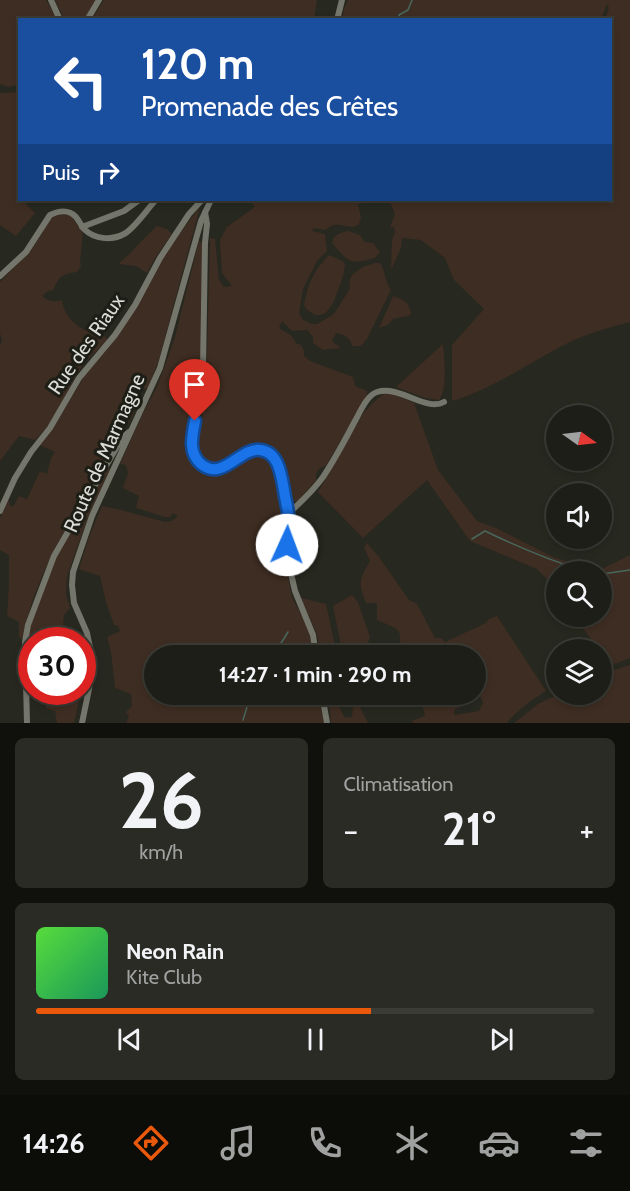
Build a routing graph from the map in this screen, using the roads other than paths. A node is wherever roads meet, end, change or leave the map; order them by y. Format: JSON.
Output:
{"nodes":[{"id":1,"x":51,"y":0,"type":"edge"},
{"id":2,"x":99,"y":0,"type":"edge"},
{"id":3,"x":342,"y":0,"type":"edge"},
{"id":4,"x":59,"y":18,"type":"edge"},
{"id":5,"x":88,"y":18,"type":"edge"},
{"id":6,"x":338,"y":18,"type":"edge"},
{"id":7,"x":138,"y":201,"type":"edge"},
{"id":8,"x":155,"y":201,"type":"edge"},
{"id":9,"x":201,"y":201,"type":"edge"},
{"id":10,"x":210,"y":201,"type":"edge"},
{"id":11,"x":205,"y":211,"type":"junction"},
{"id":12,"x":82,"y":227,"type":"junction"},
{"id":13,"x":0,"y":276,"type":"edge"},
{"id":14,"x":444,"y":402,"type":"dead end"},
{"id":15,"x":132,"y":429,"type":"junction"},
{"id":16,"x":0,"y":511,"type":"edge"},
{"id":17,"x":288,"y":514,"type":"junction"},
{"id":18,"x":314,"y":645,"type":"edge"},
{"id":19,"x":324,"y":705,"type":"edge"},
{"id":20,"x":27,"y":723,"type":"edge"},
{"id":21,"x":82,"y":723,"type":"edge"},
{"id":22,"x":327,"y":723,"type":"edge"}],
"edges":[{"from":1,"to":4,"type":"street"},
{"from":2,"to":5,"type":"street"},
{"from":3,"to":6,"type":"street"},
{"from":7,"to":12,"type":"street"},
{"from":8,"to":12,"type":"street"},
{"from":9,"to":16,"type":"street","name":"Rue des Riaux"},
{"from":10,"to":11,"type":"street","name":"Route de Marmagne"},
{"from":11,"to":15,"type":"street","name":"Route de Marmagne"},
{"from":11,"to":17,"type":"street"},
{"from":12,"to":13,"type":"street"},
{"from":14,"to":17,"type":"street"},
{"from":15,"to":20,"type":"street"},
{"from":15,"to":21,"type":"street","name":"Route de Marmagne"},
{"from":17,"to":18,"type":"street"},
{"from":19,"to":22,"type":"street"}]}
